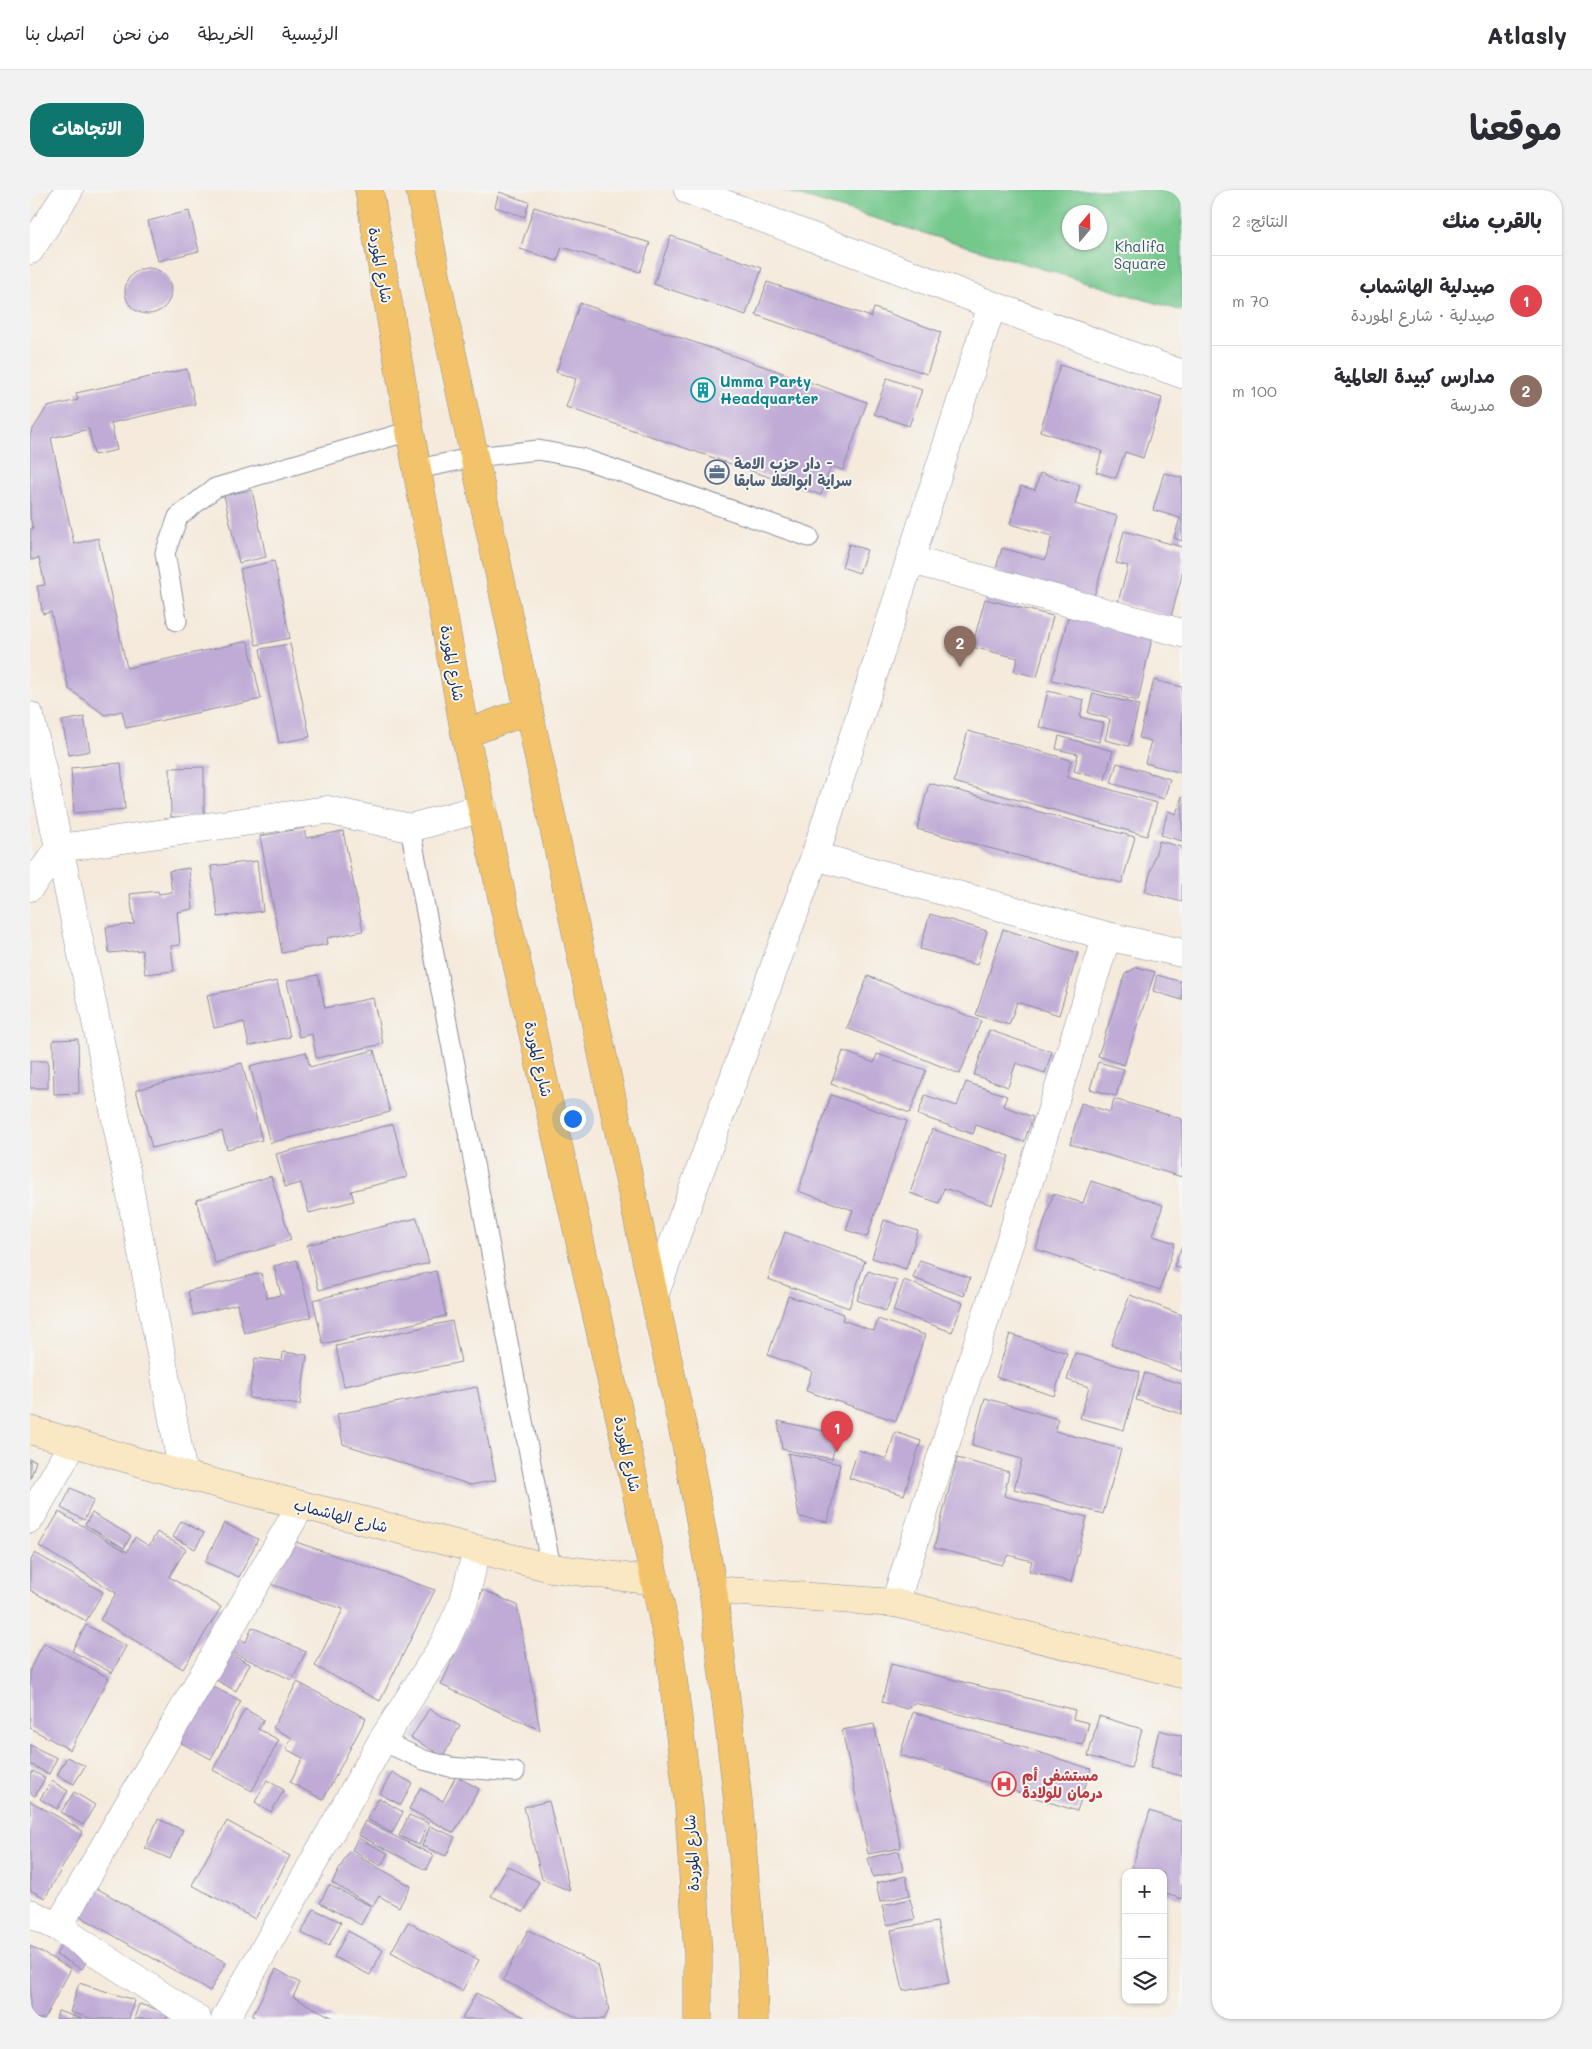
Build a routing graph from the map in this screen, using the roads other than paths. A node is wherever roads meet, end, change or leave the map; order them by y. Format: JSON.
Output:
{"nodes":[{"id":1,"x":68,"y":190,"type":"edge"},
{"id":2,"x":369,"y":190,"type":"edge"},
{"id":3,"x":420,"y":190,"type":"edge"},
{"id":4,"x":688,"y":190,"type":"edge"},
{"id":5,"x":34,"y":232,"type":"edge"},
{"id":6,"x":992,"y":305,"type":"junction"},
{"id":7,"x":1182,"y":374,"type":"edge"},
{"id":8,"x":410,"y":431,"type":"junction"},
{"id":9,"x":475,"y":457,"type":"junction"},
{"id":10,"x":418,"y":469,"type":"junction"},
{"id":11,"x":809,"y":537,"type":"dead end"},
{"id":12,"x":911,"y":560,"type":"junction"},
{"id":13,"x":177,"y":621,"type":"dead end"},
{"id":14,"x":1182,"y":633,"type":"edge"},
{"id":15,"x":530,"y":710,"type":"junction"},
{"id":16,"x":30,"y":716,"type":"edge"},
{"id":17,"x":465,"y":734,"type":"junction"},
{"id":18,"x":483,"y":808,"type":"junction"},
{"id":19,"x":410,"y":828,"type":"junction"},
{"id":20,"x":60,"y":848,"type":"junction"},
{"id":21,"x":815,"y":856,"type":"junction"},
{"id":22,"x":30,"y":887,"type":"edge"},
{"id":23,"x":1107,"y":936,"type":"junction"},
{"id":24,"x":1182,"y":953,"type":"edge"},
{"id":25,"x":654,"y":1296,"type":"junction"},
{"id":26,"x":30,"y":1430,"type":"edge"},
{"id":27,"x":73,"y":1444,"type":"junction"},
{"id":28,"x":183,"y":1475,"type":"junction"},
{"id":29,"x":301,"y":1505,"type":"junction"},
{"id":30,"x":30,"y":1519,"type":"edge"},
{"id":31,"x":477,"y":1549,"type":"junction"},
{"id":32,"x":551,"y":1568,"type":"junction"},
{"id":33,"x":656,"y":1581,"type":"junction"},
{"id":34,"x":713,"y":1590,"type":"junction"},
{"id":35,"x":895,"y":1603,"type":"junction"},
{"id":36,"x":1182,"y":1674,"type":"edge"},
{"id":37,"x":382,"y":1741,"type":"junction"},
{"id":38,"x":515,"y":1772,"type":"dead end"},
{"id":39,"x":30,"y":1913,"type":"edge"},
{"id":40,"x":58,"y":1927,"type":"junction"},
{"id":41,"x":197,"y":2019,"type":"edge"},
{"id":42,"x":225,"y":2019,"type":"edge"},
{"id":43,"x":698,"y":2019,"type":"edge"},
{"id":44,"x":754,"y":2019,"type":"edge"}],
"edges":[{"from":1,"to":5,"type":"street"},
{"from":2,"to":8,"type":"main road","name":"شارع الموردة"},
{"from":3,"to":9,"type":"main road"},
{"from":4,"to":6,"type":"street"},
{"from":6,"to":7,"type":"street"},
{"from":6,"to":12,"type":"street"},
{"from":8,"to":10,"type":"main road","name":"شارع الموردة"},
{"from":8,"to":13,"type":"lane"},
{"from":9,"to":10,"type":"lane"},
{"from":9,"to":11,"type":"lane"},
{"from":9,"to":15,"type":"main road"},
{"from":10,"to":17,"type":"main road","name":"شارع الموردة"},
{"from":12,"to":14,"type":"street"},
{"from":12,"to":21,"type":"street"},
{"from":15,"to":17,"type":"main road"},
{"from":15,"to":25,"type":"main road"},
{"from":16,"to":20,"type":"street"},
{"from":17,"to":18,"type":"main road","name":"شارع الموردة"},
{"from":18,"to":19,"type":"street"},
{"from":18,"to":33,"type":"main road","name":"شارع الموردة"},
{"from":19,"to":20,"type":"street"},
{"from":19,"to":32,"type":"lane"},
{"from":20,"to":22,"type":"street"},
{"from":20,"to":28,"type":"street"},
{"from":21,"to":23,"type":"street"},
{"from":21,"to":25,"type":"street"},
{"from":23,"to":24,"type":"street"},
{"from":23,"to":35,"type":"street"},
{"from":25,"to":34,"type":"main road"},
{"from":26,"to":27,"type":"street","name":"شارع الهاشماب"},
{"from":27,"to":28,"type":"street","name":"شارع الهاشماب"},
{"from":27,"to":30,"type":"street"},
{"from":28,"to":29,"type":"street","name":"شارع الهاشماب"},
{"from":29,"to":31,"type":"street","name":"شارع الهاشماب"},
{"from":29,"to":40,"type":"street"},
{"from":31,"to":32,"type":"street","name":"شارع الهاشماب"},
{"from":31,"to":37,"type":"street"},
{"from":32,"to":33,"type":"street","name":"شارع الهاشماب"},
{"from":33,"to":43,"type":"main road","name":"شارع الموردة"},
{"from":34,"to":35,"type":"street"},
{"from":34,"to":44,"type":"main road"},
{"from":35,"to":36,"type":"street"},
{"from":37,"to":38,"type":"lane"},
{"from":37,"to":42,"type":"street"},
{"from":39,"to":40,"type":"street"},
{"from":40,"to":41,"type":"street"}]}
